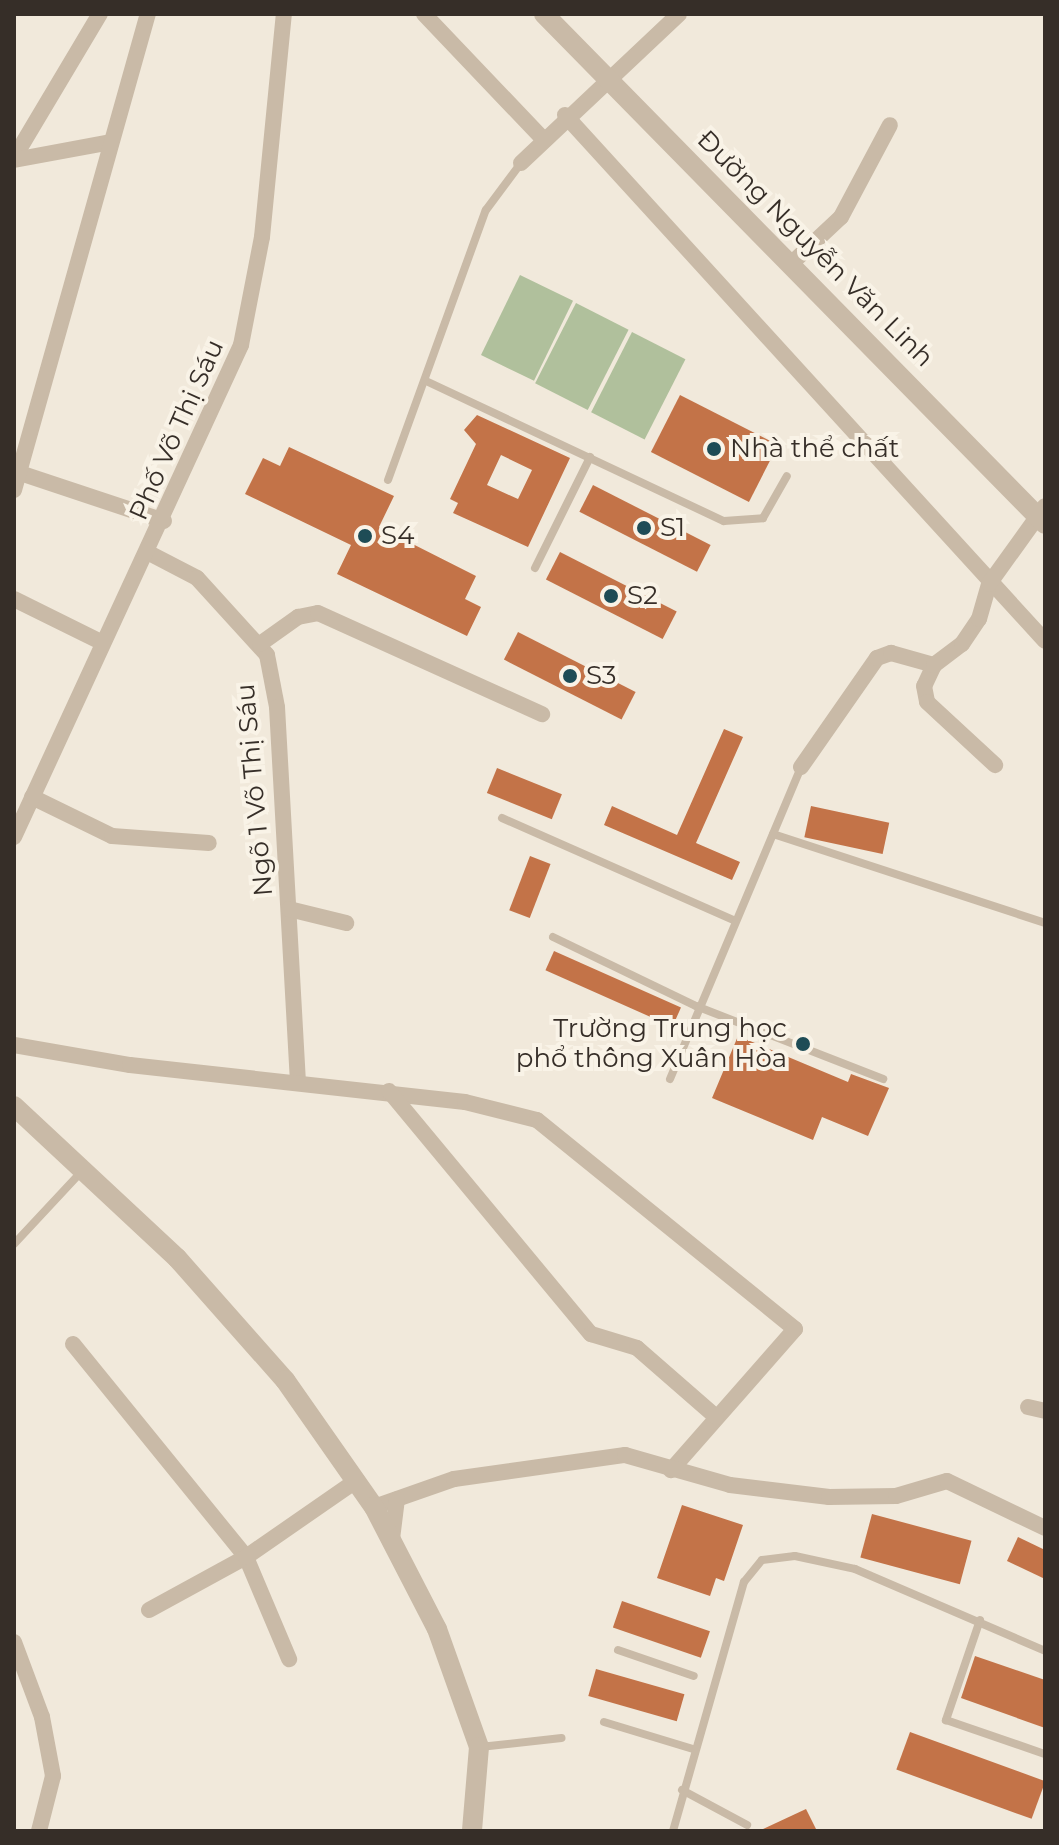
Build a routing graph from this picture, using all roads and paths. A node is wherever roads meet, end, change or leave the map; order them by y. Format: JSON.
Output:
{"nodes":[{"id":1,"x":100,"y":14,"type":"edge"},
{"id":2,"x":148,"y":14,"type":"edge"},
{"id":3,"x":283,"y":14,"type":"edge"},
{"id":4,"x":424,"y":14,"type":"edge"},
{"id":5,"x":544,"y":14,"type":"edge"},
{"id":6,"x":679,"y":14,"type":"edge"},
{"id":7,"x":611,"y":78,"type":"junction"},
{"id":8,"x":565,"y":115,"type":"junction"},
{"id":9,"x":890,"y":125,"type":"dead end"},
{"id":10,"x":543,"y":139,"type":"junction"},
{"id":11,"x":106,"y":143,"type":"junction"},
{"id":12,"x":14,"y":159,"type":"edge"},
{"id":13,"x":521,"y":163,"type":"joint"},
{"id":14,"x":794,"y":261,"type":"junction"},
{"id":15,"x":426,"y":381,"type":"junction"},
{"id":16,"x":590,"y":457,"type":"junction"},
{"id":17,"x":16,"y":471,"type":"edge"},
{"id":18,"x":787,"y":476,"type":"dead end"},
{"id":19,"x":388,"y":480,"type":"dead end"},
{"id":20,"x":14,"y":490,"type":"edge"},
{"id":21,"x":1042,"y":515,"type":"edge"},
{"id":22,"x":164,"y":521,"type":"junction"},
{"id":23,"x":149,"y":553,"type":"junction"},
{"id":24,"x":535,"y":568,"type":"dead end"},
{"id":25,"x":989,"y":584,"type":"junction"},
{"id":26,"x":14,"y":599,"type":"edge"},
{"id":27,"x":1045,"y":641,"type":"edge"},
{"id":28,"x":103,"y":643,"type":"junction"},
{"id":29,"x":260,"y":644,"type":"junction"},
{"id":30,"x":934,"y":665,"type":"junction"},
{"id":31,"x":542,"y":714,"type":"dead end"},
{"id":32,"x":995,"y":765,"type":"dead end"},
{"id":33,"x":801,"y":767,"type":"joint"},
{"id":34,"x":32,"y":797,"type":"junction"},
{"id":35,"x":502,"y":818,"type":"dead end"},
{"id":36,"x":773,"y":834,"type":"junction"},
{"id":37,"x":14,"y":837,"type":"edge"},
{"id":38,"x":209,"y":843,"type":"dead end"},
{"id":39,"x":289,"y":909,"type":"junction"},
{"id":40,"x":735,"y":921,"type":"junction"},
{"id":41,"x":346,"y":923,"type":"dead end"},
{"id":42,"x":1045,"y":923,"type":"edge"},
{"id":43,"x":553,"y":937,"type":"dead end"},
{"id":44,"x":696,"y":1006,"type":"junction"},
{"id":45,"x":14,"y":1045,"type":"edge"},
{"id":46,"x":298,"y":1078,"type":"junction"},
{"id":47,"x":670,"y":1079,"type":"dead end"},
{"id":48,"x":883,"y":1079,"type":"dead end"},
{"id":49,"x":389,"y":1091,"type":"junction"},
{"id":50,"x":14,"y":1106,"type":"edge"},
{"id":51,"x":85,"y":1167,"type":"junction"},
{"id":52,"x":14,"y":1244,"type":"edge"},
{"id":53,"x":73,"y":1344,"type":"dead end"},
{"id":54,"x":1028,"y":1407,"type":"dead end"},
{"id":55,"x":1045,"y":1411,"type":"edge"},
{"id":56,"x":716,"y":1417,"type":"junction"},
{"id":57,"x":671,"y":1470,"type":"junction"},
{"id":58,"x":357,"y":1480,"type":"junction"},
{"id":59,"x":397,"y":1499,"type":"junction"},
{"id":60,"x":374,"y":1507,"type":"junction"},
{"id":61,"x":1045,"y":1528,"type":"edge"},
{"id":62,"x":392,"y":1539,"type":"junction"},
{"id":63,"x":246,"y":1557,"type":"junction"},
{"id":64,"x":149,"y":1610,"type":"dead end"},
{"id":65,"x":980,"y":1620,"type":"junction"},
{"id":66,"x":14,"y":1642,"type":"edge"},
{"id":67,"x":618,"y":1650,"type":"dead end"},
{"id":68,"x":1045,"y":1651,"type":"edge"},
{"id":69,"x":289,"y":1659,"type":"dead end"},
{"id":70,"x":694,"y":1676,"type":"dead end"},
{"id":71,"x":604,"y":1722,"type":"dead end"},
{"id":72,"x":562,"y":1738,"type":"dead end"},
{"id":73,"x":479,"y":1747,"type":"junction"},
{"id":74,"x":693,"y":1749,"type":"junction"},
{"id":75,"x":1045,"y":1754,"type":"edge"},
{"id":76,"x":682,"y":1790,"type":"junction"},
{"id":77,"x":747,"y":1825,"type":"dead end"},
{"id":78,"x":39,"y":1831,"type":"edge"},
{"id":79,"x":472,"y":1831,"type":"edge"},
{"id":80,"x":673,"y":1831,"type":"edge"}],
"edges":[{"from":1,"to":12,"type":"street"},
{"from":2,"to":11,"type":"street"},
{"from":3,"to":22,"type":"street","name":"Phố Võ Thị Sáu"},
{"from":4,"to":10,"type":"street"},
{"from":5,"to":7,"type":"street","name":"Đường Nguyễn Văn Linh"},
{"from":6,"to":7,"type":"street"},
{"from":7,"to":8,"type":"street"},
{"from":7,"to":14,"type":"street","name":"Đường Nguyễn Văn Linh"},
{"from":8,"to":10,"type":"street"},
{"from":8,"to":25,"type":"street"},
{"from":9,"to":14,"type":"street"},
{"from":10,"to":13,"type":"street"},
{"from":11,"to":12,"type":"street"},
{"from":11,"to":17,"type":"street"},
{"from":13,"to":15,"type":"lane"},
{"from":14,"to":21,"type":"street","name":"Đường Nguyễn Văn Linh"},
{"from":15,"to":16,"type":"lane"},
{"from":15,"to":19,"type":"lane"},
{"from":16,"to":18,"type":"lane"},
{"from":16,"to":24,"type":"lane"},
{"from":17,"to":20,"type":"street"},
{"from":17,"to":22,"type":"street"},
{"from":21,"to":25,"type":"street"},
{"from":22,"to":23,"type":"street","name":"Phố Võ Thị Sáu"},
{"from":23,"to":28,"type":"street","name":"Phố Võ Thị Sáu"},
{"from":23,"to":29,"type":"street","name":"Ngõ 1 Võ Thị Sáu"},
{"from":25,"to":27,"type":"street"},
{"from":25,"to":30,"type":"street"},
{"from":26,"to":28,"type":"street"},
{"from":28,"to":34,"type":"street","name":"Phố Võ Thị Sáu"},
{"from":29,"to":31,"type":"street"},
{"from":29,"to":39,"type":"street","name":"Ngõ 1 Võ Thị Sáu"},
{"from":30,"to":32,"type":"street"},
{"from":30,"to":33,"type":"street"},
{"from":33,"to":36,"type":"lane"},
{"from":34,"to":37,"type":"street","name":"Phố Võ Thị Sáu"},
{"from":34,"to":38,"type":"street"},
{"from":35,"to":40,"type":"lane"},
{"from":36,"to":40,"type":"lane"},
{"from":36,"to":42,"type":"lane"},
{"from":39,"to":41,"type":"street"},
{"from":39,"to":46,"type":"street","name":"Ngõ 1 Võ Thị Sáu"},
{"from":40,"to":44,"type":"lane"},
{"from":43,"to":44,"type":"lane"},
{"from":44,"to":47,"type":"lane"},
{"from":44,"to":48,"type":"lane"},
{"from":45,"to":46,"type":"street"},
{"from":46,"to":49,"type":"street"},
{"from":49,"to":56,"type":"street"},
{"from":49,"to":56,"type":"street"},
{"from":50,"to":51,"type":"street"},
{"from":51,"to":52,"type":"lane"},
{"from":51,"to":58,"type":"street"},
{"from":53,"to":63,"type":"street"},
{"from":54,"to":55,"type":"street"},
{"from":56,"to":57,"type":"street"},
{"from":57,"to":59,"type":"street"},
{"from":57,"to":61,"type":"street"},
{"from":58,"to":60,"type":"street"},
{"from":58,"to":63,"type":"street"},
{"from":59,"to":60,"type":"street"},
{"from":59,"to":62,"type":"street"},
{"from":60,"to":62,"type":"street"},
{"from":62,"to":73,"type":"street"},
{"from":63,"to":64,"type":"street"},
{"from":63,"to":69,"type":"street"},
{"from":65,"to":68,"type":"lane"},
{"from":65,"to":74,"type":"lane"},
{"from":65,"to":75,"type":"lane"},
{"from":66,"to":78,"type":"street"},
{"from":67,"to":70,"type":"lane"},
{"from":71,"to":74,"type":"lane"},
{"from":72,"to":73,"type":"lane"},
{"from":73,"to":79,"type":"street"},
{"from":74,"to":76,"type":"lane"},
{"from":76,"to":77,"type":"lane"},
{"from":76,"to":80,"type":"lane"}]}
